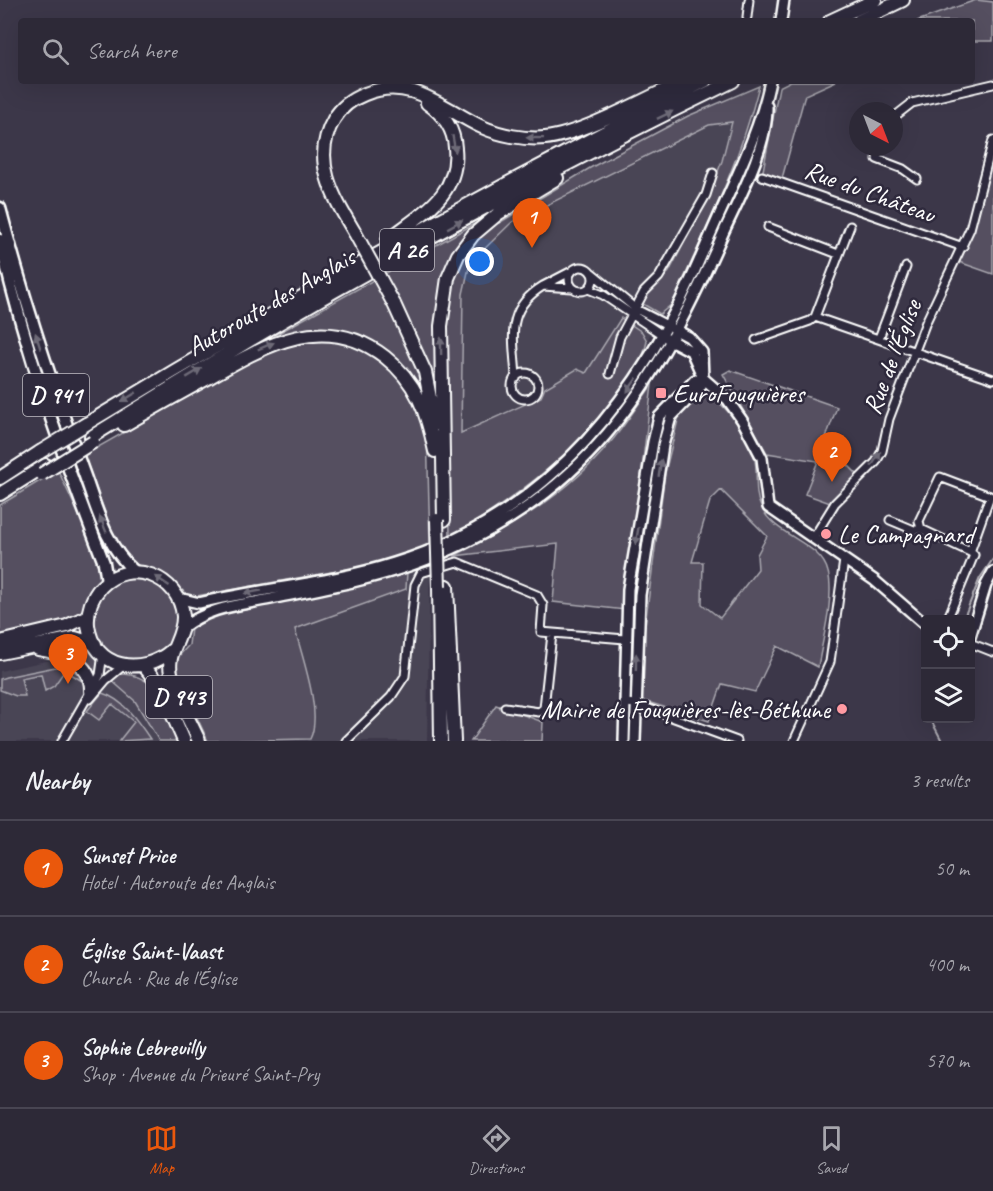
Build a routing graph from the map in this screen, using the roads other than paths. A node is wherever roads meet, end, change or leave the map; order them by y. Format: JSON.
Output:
{"nodes":[{"id":1,"x":749,"y":0,"type":"edge"},
{"id":2,"x":784,"y":0,"type":"edge"},
{"id":3,"x":875,"y":0,"type":"edge"},
{"id":4,"x":903,"y":0,"type":"edge"},
{"id":5,"x":747,"y":17,"type":"dead end"},
{"id":6,"x":782,"y":17,"type":"edge"},
{"id":7,"x":836,"y":18,"type":"edge"},
{"id":8,"x":865,"y":18,"type":"edge"},
{"id":9,"x":677,"y":84,"type":"edge"},
{"id":10,"x":699,"y":84,"type":"edge"},
{"id":11,"x":727,"y":84,"type":"edge"},
{"id":12,"x":769,"y":84,"type":"edge"},
{"id":13,"x":993,"y":84,"type":"edge"},
{"id":14,"x":903,"y":110,"type":"edge"},
{"id":15,"x":638,"y":128,"type":"junction"},
{"id":16,"x":993,"y":140,"type":"edge"},
{"id":17,"x":878,"y":156,"type":"edge"},
{"id":18,"x":713,"y":173,"type":"dead end"},
{"id":19,"x":762,"y":176,"type":"dead end"},
{"id":20,"x":917,"y":179,"type":"dead end"},
{"id":21,"x":0,"y":208,"type":"edge"},
{"id":22,"x":850,"y":226,"type":"dead end"},
{"id":23,"x":768,"y":227,"type":"dead end"},
{"id":24,"x":357,"y":233,"type":"junction"},
{"id":25,"x":0,"y":242,"type":"edge"},
{"id":26,"x":963,"y":247,"type":"junction"},
{"id":27,"x":838,"y":254,"type":"junction"},
{"id":28,"x":361,"y":262,"type":"junction"},
{"id":29,"x":906,"y":267,"type":"dead end"},
{"id":30,"x":570,"y":272,"type":"junction"},
{"id":31,"x":592,"y":273,"type":"junction"},
{"id":32,"x":543,"y":286,"type":"junction"},
{"id":33,"x":572,"y":288,"type":"junction"},
{"id":34,"x":588,"y":289,"type":"junction"},
{"id":35,"x":636,"y":309,"type":"junction"},
{"id":36,"x":632,"y":317,"type":"junction"},
{"id":37,"x":815,"y":317,"type":"junction"},
{"id":38,"x":673,"y":328,"type":"junction"},
{"id":39,"x":668,"y":338,"type":"junction"},
{"id":40,"x":879,"y":338,"type":"junction"},
{"id":41,"x":756,"y":340,"type":"dead end"},
{"id":42,"x":915,"y":352,"type":"junction"},
{"id":43,"x":610,"y":374,"type":"dead end"},
{"id":44,"x":516,"y":378,"type":"dead end"},
{"id":45,"x":704,"y":378,"type":"junction"},
{"id":46,"x":993,"y":379,"type":"edge"},
{"id":47,"x":92,"y":440,"type":"junction"},
{"id":48,"x":439,"y":449,"type":"junction"},
{"id":49,"x":0,"y":478,"type":"edge"},
{"id":50,"x":0,"y":494,"type":"edge"},
{"id":51,"x":890,"y":520,"type":"dead end"},
{"id":52,"x":921,"y":529,"type":"junction"},
{"id":53,"x":814,"y":537,"type":"junction"},
{"id":54,"x":970,"y":552,"type":"junction"},
{"id":55,"x":844,"y":560,"type":"junction"},
{"id":56,"x":135,"y":572,"type":"junction"},
{"id":57,"x":993,"y":572,"type":"edge"},
{"id":58,"x":107,"y":581,"type":"junction"},
{"id":59,"x":443,"y":587,"type":"junction"},
{"id":60,"x":178,"y":598,"type":"junction"},
{"id":61,"x":949,"y":615,"type":"edge"},
{"id":62,"x":88,"y":616,"type":"junction"},
{"id":63,"x":921,"y":621,"type":"edge"},
{"id":64,"x":975,"y":621,"type":"edge"},
{"id":65,"x":182,"y":628,"type":"junction"},
{"id":66,"x":552,"y":634,"type":"junction"},
{"id":67,"x":626,"y":639,"type":"junction"},
{"id":68,"x":0,"y":642,"type":"edge"},
{"id":69,"x":95,"y":644,"type":"junction"},
{"id":70,"x":975,"y":646,"type":"edge"},
{"id":71,"x":27,"y":647,"type":"junction"},
{"id":72,"x":172,"y":650,"type":"junction"},
{"id":73,"x":993,"y":652,"type":"edge"},
{"id":74,"x":0,"y":653,"type":"edge"},
{"id":75,"x":103,"y":654,"type":"junction"},
{"id":76,"x":124,"y":665,"type":"junction"},
{"id":77,"x":144,"y":666,"type":"junction"},
{"id":78,"x":91,"y":691,"type":"junction"},
{"id":79,"x":625,"y":703,"type":"junction"},
{"id":80,"x":84,"y":704,"type":"junction"},
{"id":81,"x":636,"y":704,"type":"junction"},
{"id":82,"x":505,"y":707,"type":"dead end"},
{"id":83,"x":62,"y":741,"type":"edge"},
{"id":84,"x":184,"y":741,"type":"edge"},
{"id":85,"x":198,"y":741,"type":"edge"},
{"id":86,"x":345,"y":741,"type":"edge"},
{"id":87,"x":441,"y":741,"type":"edge"},
{"id":88,"x":454,"y":741,"type":"edge"},
{"id":89,"x":624,"y":741,"type":"edge"},
{"id":90,"x":635,"y":741,"type":"edge"},
{"id":91,"x":737,"y":741,"type":"edge"},
{"id":92,"x":794,"y":741,"type":"edge"}],
"edges":[{"from":1,"to":5,"type":"street"},
{"from":2,"to":6,"type":"main road"},
{"from":3,"to":7,"type":"highway"},
{"from":4,"to":8,"type":"highway"},
{"from":9,"to":24,"type":"highway","one_way":true},
{"from":10,"to":28,"type":"highway","name":"Autoroute des Anglais","number":"A 26"},
{"from":15,"to":11,"type":"highway","name":"Autoroute des Anglais","number":"A 26","one_way":true},
{"from":12,"to":38,"type":"main road"},
{"from":13,"to":14,"type":"street"},
{"from":47,"to":15,"type":"highway","name":"Autoroute des Anglais","number":"A 26","one_way":true},
{"from":48,"to":15,"type":"highway","one_way":true},
{"from":16,"to":26,"type":"street","name":"Rue de l'Église"},
{"from":17,"to":20,"type":"street"},
{"from":18,"to":35,"type":"street"},
{"from":19,"to":26,"type":"street","name":"Rue du Château"},
{"from":56,"to":21,"type":"main road","number":"D 941","one_way":true},
{"from":22,"to":27,"type":"street"},
{"from":23,"to":27,"type":"street"},
{"from":24,"to":28,"type":"highway","one_way":true},
{"from":24,"to":48,"type":"highway","bridge":true},
{"from":25,"to":58,"type":"main road","number":"D 941"},
{"from":26,"to":42,"type":"street","name":"Rue de l'Église"},
{"from":27,"to":37,"type":"street"},
{"from":28,"to":49,"type":"highway","name":"Autoroute des Anglais","number":"A 26","one_way":true,"bridge":true},
{"from":29,"to":40,"type":"street"},
{"from":30,"to":31,"type":"street"},
{"from":30,"to":32,"type":"street"},
{"from":30,"to":33,"type":"street"},
{"from":31,"to":34,"type":"street"},
{"from":31,"to":35,"type":"street"},
{"from":32,"to":33,"type":"street"},
{"from":32,"to":44,"type":"street"},
{"from":33,"to":34,"type":"street"},
{"from":34,"to":36,"type":"street"},
{"from":35,"to":36,"type":"street"},
{"from":35,"to":38,"type":"street"},
{"from":36,"to":39,"type":"street"},
{"from":36,"to":43,"type":"street"},
{"from":37,"to":40,"type":"street"},
{"from":37,"to":41,"type":"street"},
{"from":38,"to":39,"type":"main road"},
{"from":38,"to":45,"type":"main road"},
{"from":39,"to":45,"type":"main road"},
{"from":39,"to":60,"type":"main road","one_way":true},
{"from":39,"to":65,"type":"main road"},
{"from":40,"to":42,"type":"street"},
{"from":42,"to":46,"type":"street"},
{"from":53,"to":42,"type":"street","name":"Rue de l'Église","one_way":true},
{"from":45,"to":53,"type":"main road"},
{"from":45,"to":67,"type":"main road","one_way":true},
{"from":81,"to":45,"type":"main road","one_way":true},
{"from":47,"to":48,"type":"highway","one_way":true},
{"from":47,"to":50,"type":"highway","name":"Autoroute des Anglais","number":"A 26"},
{"from":48,"to":59,"type":"highway"},
{"from":51,"to":52,"type":"street"},
{"from":52,"to":54,"type":"street"},
{"from":52,"to":54,"type":"street"},
{"from":53,"to":55,"type":"main road"},
{"from":54,"to":61,"type":"street"},
{"from":55,"to":63,"type":"main road"},
{"from":55,"to":92,"type":"street"},
{"from":56,"to":58,"type":"highway"},
{"from":60,"to":56,"type":"highway","one_way":true},
{"from":57,"to":64,"type":"main road"},
{"from":58,"to":62,"type":"highway"},
{"from":59,"to":87,"type":"highway"},
{"from":59,"to":88,"type":"highway"},
{"from":60,"to":65,"type":"highway"},
{"from":62,"to":68,"type":"highway"},
{"from":62,"to":69,"type":"highway"},
{"from":65,"to":72,"type":"highway"},
{"from":66,"to":67,"type":"street"},
{"from":66,"to":82,"type":"street"},
{"from":66,"to":86,"type":"street"},
{"from":67,"to":79,"type":"main road"},
{"from":69,"to":71,"type":"highway"},
{"from":69,"to":75,"type":"highway"},
{"from":70,"to":73,"type":"street"},
{"from":71,"to":74,"type":"highway"},
{"from":71,"to":78,"type":"highway"},
{"from":72,"to":77,"type":"highway"},
{"from":72,"to":85,"type":"highway","number":"D 943"},
{"from":75,"to":76,"type":"highway"},
{"from":75,"to":78,"type":"street"},
{"from":76,"to":77,"type":"highway"},
{"from":76,"to":80,"type":"street"},
{"from":77,"to":84,"type":"highway","number":"D 943"},
{"from":78,"to":80,"type":"street"},
{"from":79,"to":81,"type":"street"},
{"from":79,"to":89,"type":"main road"},
{"from":80,"to":83,"type":"street"},
{"from":81,"to":90,"type":"main road"},
{"from":81,"to":91,"type":"street"}]}
